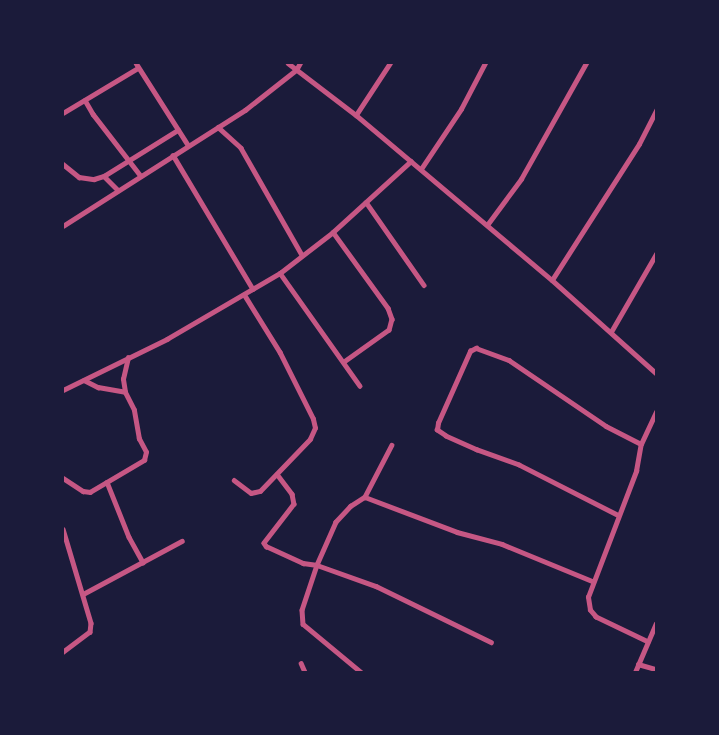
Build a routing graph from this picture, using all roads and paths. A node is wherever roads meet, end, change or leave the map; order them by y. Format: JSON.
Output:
{"nodes":[{"id":1,"x":288,"y":63,"type":"edge"},
{"id":2,"x":300,"y":63,"type":"edge"},
{"id":3,"x":390,"y":63,"type":"edge"},
{"id":4,"x":485,"y":63,"type":"edge"},
{"id":5,"x":586,"y":63,"type":"edge"},
{"id":6,"x":137,"y":66,"type":"edge"},
{"id":7,"x":296,"y":70,"type":"junction"},
{"id":8,"x":86,"y":100,"type":"junction"},
{"id":9,"x":656,"y":110,"type":"edge"},
{"id":10,"x":63,"y":113,"type":"edge"},
{"id":11,"x":356,"y":115,"type":"junction"},
{"id":12,"x":218,"y":127,"type":"junction"},
{"id":13,"x":178,"y":130,"type":"junction"},
{"id":14,"x":188,"y":145,"type":"junction"},
{"id":15,"x":173,"y":155,"type":"junction"},
{"id":16,"x":130,"y":160,"type":"junction"},
{"id":17,"x":411,"y":161,"type":"junction"},
{"id":18,"x":63,"y":164,"type":"edge"},
{"id":19,"x":421,"y":169,"type":"junction"},
{"id":20,"x":104,"y":176,"type":"junction"},
{"id":21,"x":141,"y":176,"type":"junction"},
{"id":22,"x":118,"y":190,"type":"junction"},
{"id":23,"x":366,"y":202,"type":"junction"},
{"id":24,"x":487,"y":225,"type":"junction"},
{"id":25,"x":63,"y":226,"type":"edge"},
{"id":26,"x":333,"y":232,"type":"junction"},
{"id":27,"x":656,"y":254,"type":"edge"},
{"id":28,"x":302,"y":255,"type":"junction"},
{"id":29,"x":280,"y":273,"type":"junction"},
{"id":30,"x":552,"y":280,"type":"junction"},
{"id":31,"x":424,"y":285,"type":"dead end"},
{"id":32,"x":253,"y":289,"type":"junction"},
{"id":33,"x":244,"y":295,"type":"junction"},
{"id":34,"x":610,"y":332,"type":"junction"},
{"id":35,"x":128,"y":358,"type":"junction"},
{"id":36,"x":344,"y":362,"type":"junction"},
{"id":37,"x":656,"y":373,"type":"edge"},
{"id":38,"x":84,"y":380,"type":"junction"},
{"id":39,"x":63,"y":385,"type":"edge"},
{"id":40,"x":70,"y":386,"type":"junction"},
{"id":41,"x":360,"y":386,"type":"dead end"},
{"id":42,"x":63,"y":390,"type":"edge"},
{"id":43,"x":125,"y":392,"type":"junction"},
{"id":44,"x":656,"y":412,"type":"edge"},
{"id":45,"x":641,"y":444,"type":"junction"},
{"id":46,"x":392,"y":445,"type":"dead end"},
{"id":47,"x":277,"y":474,"type":"junction"},
{"id":48,"x":63,"y":478,"type":"edge"},
{"id":49,"x":234,"y":480,"type":"dead end"},
{"id":50,"x":107,"y":482,"type":"junction"},
{"id":51,"x":365,"y":497,"type":"junction"},
{"id":52,"x":617,"y":515,"type":"junction"},
{"id":53,"x":63,"y":529,"type":"edge"},
{"id":54,"x":182,"y":541,"type":"dead end"},
{"id":55,"x":143,"y":562,"type":"junction"},
{"id":56,"x":317,"y":565,"type":"junction"},
{"id":57,"x":592,"y":580,"type":"junction"},
{"id":58,"x":83,"y":594,"type":"junction"},
{"id":59,"x":656,"y":622,"type":"edge"},
{"id":60,"x":491,"y":642,"type":"dead end"},
{"id":61,"x":648,"y":642,"type":"junction"},
{"id":62,"x":63,"y":652,"type":"edge"},
{"id":63,"x":301,"y":663,"type":"dead end"},
{"id":64,"x":638,"y":664,"type":"junction"},
{"id":65,"x":656,"y":669,"type":"edge"},
{"id":66,"x":305,"y":672,"type":"edge"},
{"id":67,"x":361,"y":672,"type":"edge"},
{"id":68,"x":634,"y":672,"type":"edge"}],
"edges":[{"from":1,"to":7,"type":"street"},
{"from":2,"to":7,"type":"street"},
{"from":3,"to":11,"type":"street"},
{"from":4,"to":19,"type":"street"},
{"from":5,"to":24,"type":"street"},
{"from":6,"to":8,"type":"street"},
{"from":6,"to":13,"type":"street"},
{"from":7,"to":11,"type":"street"},
{"from":7,"to":12,"type":"street"},
{"from":8,"to":10,"type":"street"},
{"from":8,"to":16,"type":"street"},
{"from":9,"to":30,"type":"street"},
{"from":11,"to":17,"type":"street"},
{"from":12,"to":14,"type":"street"},
{"from":12,"to":28,"type":"street"},
{"from":13,"to":14,"type":"street"},
{"from":13,"to":16,"type":"street"},
{"from":14,"to":15,"type":"street"},
{"from":15,"to":21,"type":"street"},
{"from":15,"to":32,"type":"street"},
{"from":16,"to":20,"type":"street"},
{"from":16,"to":21,"type":"street"},
{"from":17,"to":19,"type":"street"},
{"from":17,"to":23,"type":"street"},
{"from":18,"to":20,"type":"street"},
{"from":19,"to":24,"type":"street"},
{"from":20,"to":22,"type":"street"},
{"from":21,"to":22,"type":"street"},
{"from":22,"to":25,"type":"street"},
{"from":23,"to":26,"type":"street"},
{"from":23,"to":31,"type":"street"},
{"from":24,"to":30,"type":"street"},
{"from":26,"to":28,"type":"street"},
{"from":26,"to":36,"type":"street"},
{"from":27,"to":34,"type":"street"},
{"from":28,"to":29,"type":"street"},
{"from":29,"to":32,"type":"street"},
{"from":29,"to":36,"type":"street"},
{"from":30,"to":34,"type":"street"},
{"from":32,"to":33,"type":"street"},
{"from":33,"to":35,"type":"street"},
{"from":33,"to":47,"type":"street"},
{"from":34,"to":37,"type":"street"},
{"from":35,"to":38,"type":"street"},
{"from":35,"to":43,"type":"street"},
{"from":36,"to":41,"type":"street"},
{"from":38,"to":40,"type":"street"},
{"from":38,"to":43,"type":"street"},
{"from":39,"to":40,"type":"street"},
{"from":40,"to":42,"type":"street"},
{"from":43,"to":50,"type":"street"},
{"from":44,"to":45,"type":"street"},
{"from":45,"to":52,"type":"street"},
{"from":45,"to":52,"type":"street"},
{"from":46,"to":51,"type":"street"},
{"from":47,"to":49,"type":"street"},
{"from":47,"to":56,"type":"street"},
{"from":48,"to":50,"type":"street"},
{"from":50,"to":55,"type":"street"},
{"from":51,"to":56,"type":"street"},
{"from":51,"to":57,"type":"street"},
{"from":52,"to":57,"type":"street"},
{"from":53,"to":58,"type":"street"},
{"from":54,"to":55,"type":"street"},
{"from":55,"to":58,"type":"street"},
{"from":56,"to":60,"type":"street"},
{"from":56,"to":67,"type":"street"},
{"from":57,"to":61,"type":"street"},
{"from":58,"to":62,"type":"street"},
{"from":59,"to":61,"type":"street"},
{"from":61,"to":64,"type":"street"},
{"from":63,"to":66,"type":"street"},
{"from":64,"to":65,"type":"street"},
{"from":64,"to":68,"type":"street"}]}
